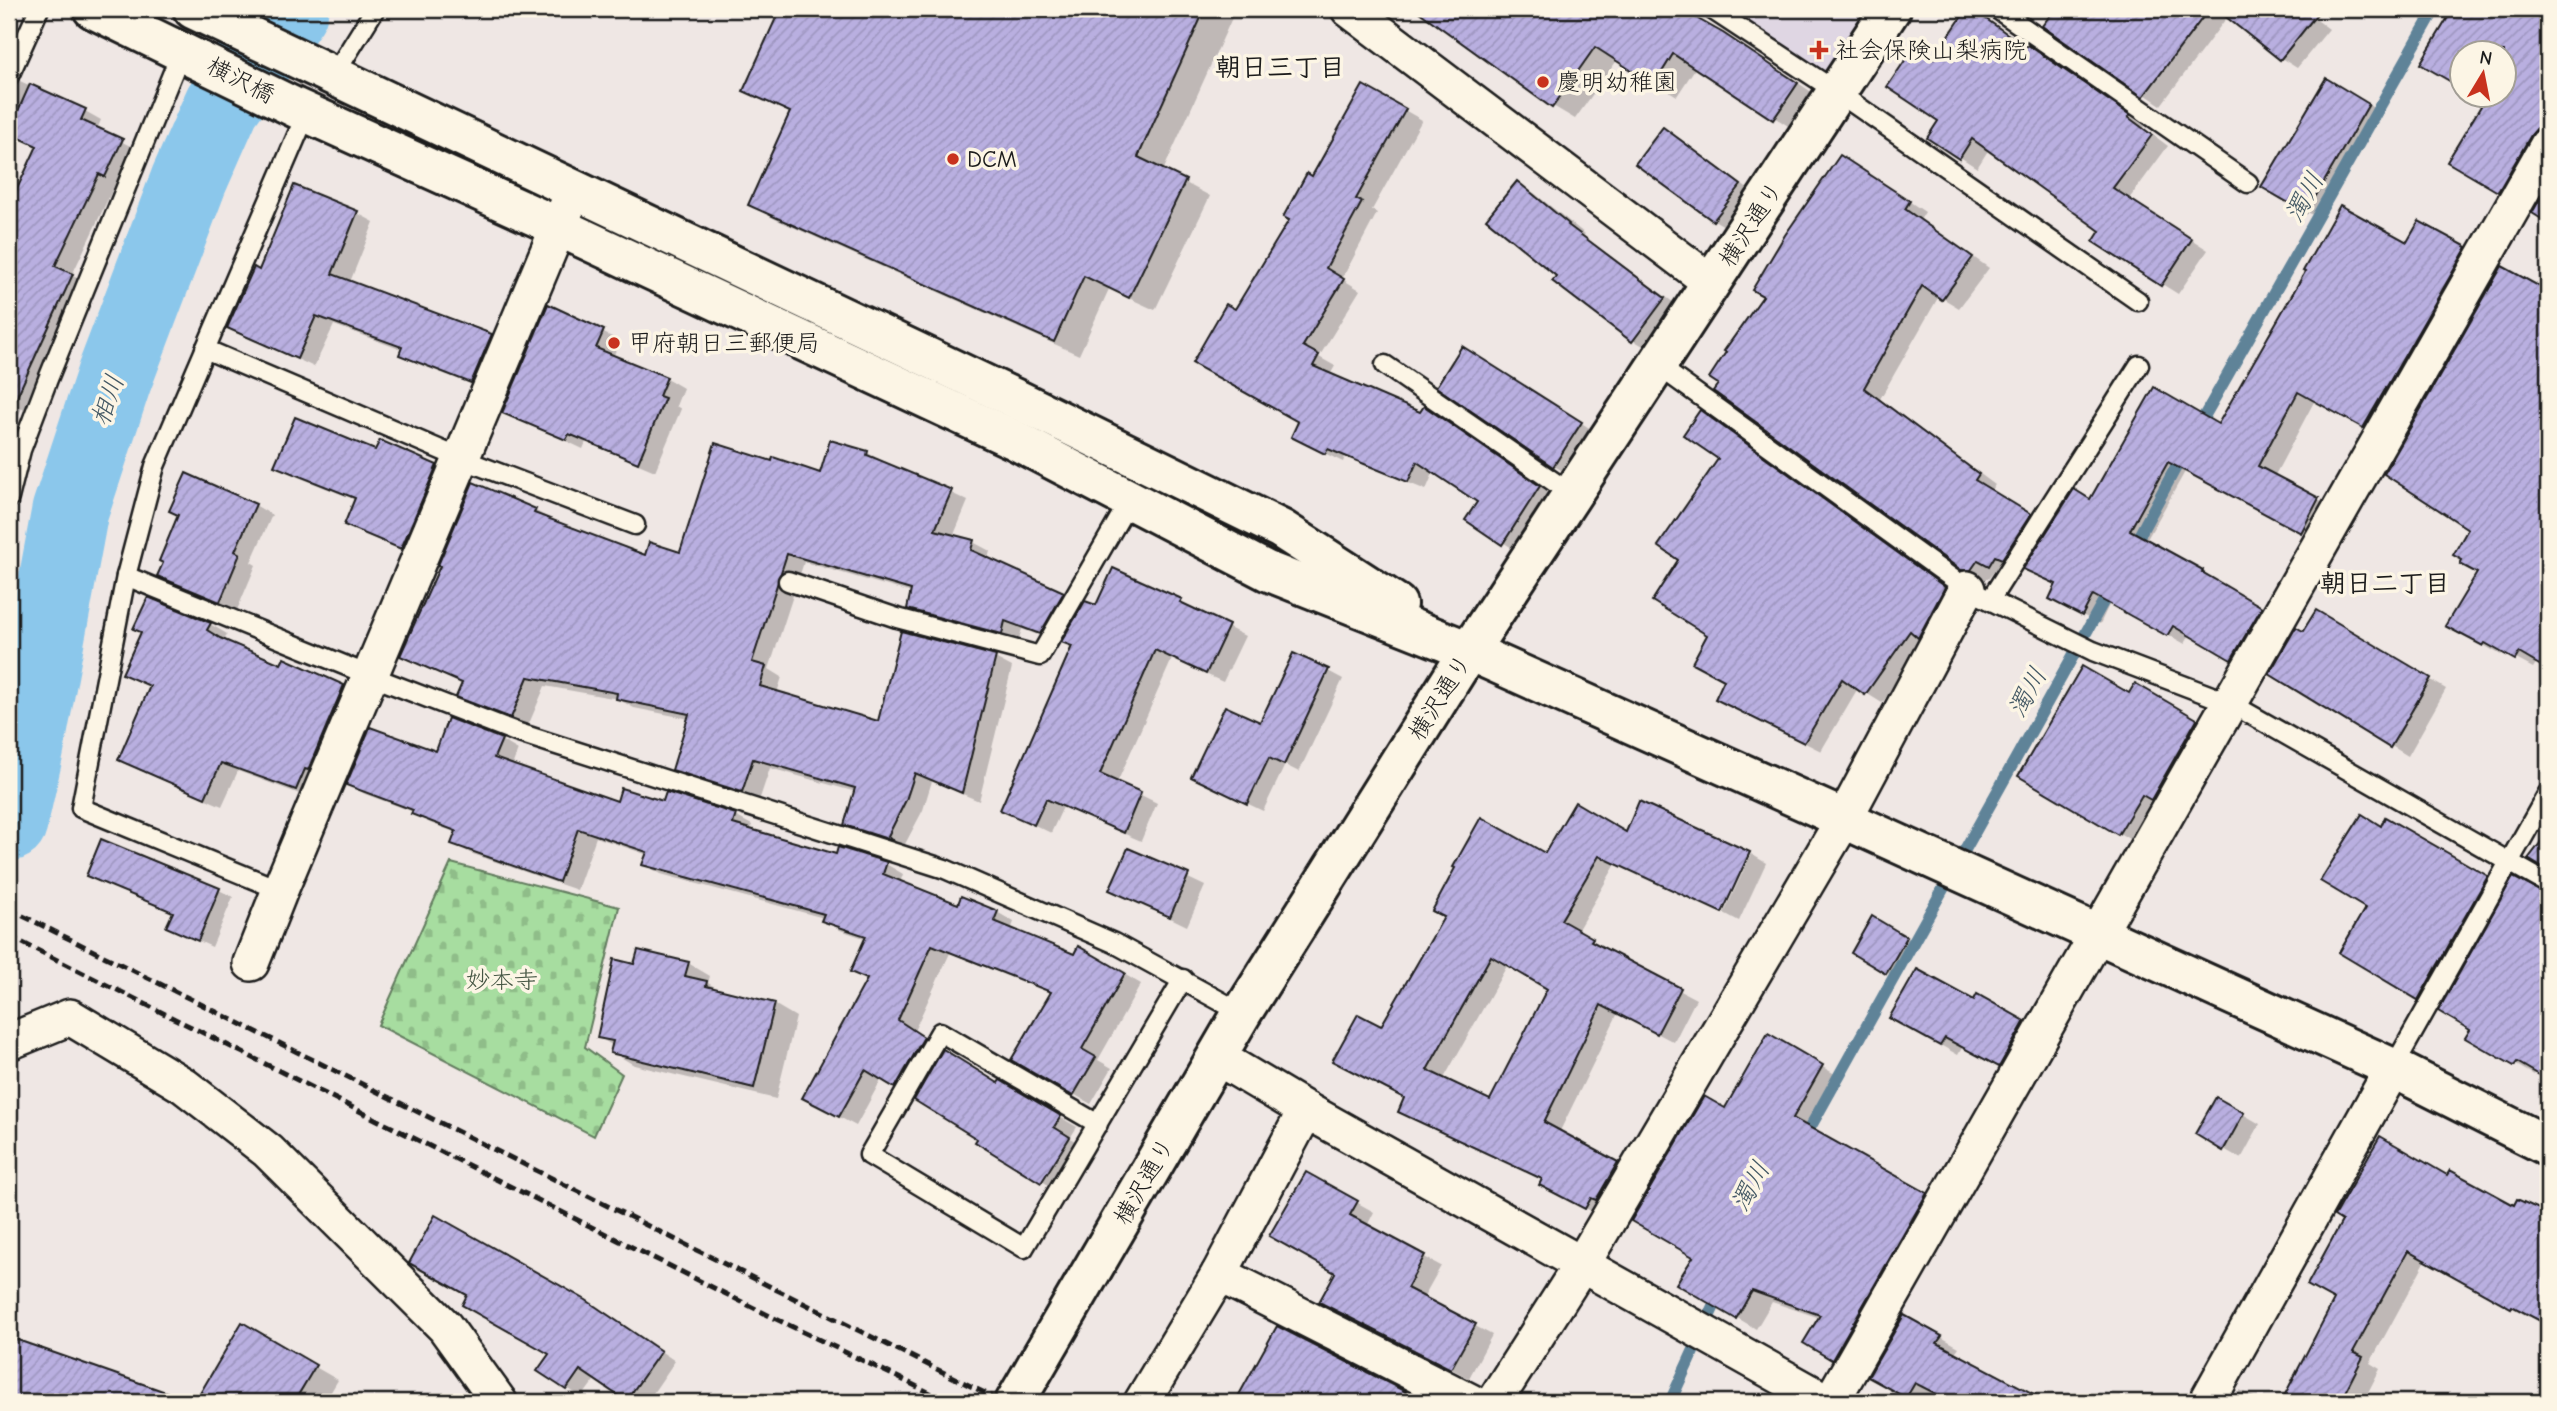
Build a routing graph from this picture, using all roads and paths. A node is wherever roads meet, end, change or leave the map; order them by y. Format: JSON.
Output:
{"nodes":[{"id":1,"x":39,"y":9,"type":"edge"},
{"id":2,"x":93,"y":9,"type":"edge"},
{"id":3,"x":375,"y":9,"type":"edge"},
{"id":4,"x":1349,"y":9,"type":"edge"},
{"id":5,"x":1710,"y":9,"type":"edge"},
{"id":6,"x":1891,"y":9,"type":"edge"},
{"id":7,"x":1997,"y":9,"type":"edge"},
{"id":8,"x":202,"y":12,"type":"edge"},
{"id":9,"x":183,"y":51,"type":"junction"},
{"id":10,"x":333,"y":75,"type":"junction"},
{"id":11,"x":9,"y":76,"type":"edge"},
{"id":12,"x":1837,"y":92,"type":"junction"},
{"id":13,"x":302,"y":110,"type":"junction"},
{"id":14,"x":2548,"y":145,"type":"edge"},
{"id":15,"x":2248,"y":183,"type":"dead end"},
{"id":16,"x":574,"y":190,"type":"junction"},
{"id":17,"x":559,"y":227,"type":"junction"},
{"id":18,"x":1712,"y":283,"type":"junction"},
{"id":19,"x":2138,"y":301,"type":"dead end"},
{"id":20,"x":205,"y":349,"type":"junction"},
{"id":21,"x":1385,"y":365,"type":"dead end"},
{"id":22,"x":1657,"y":365,"type":"junction"},
{"id":23,"x":2139,"y":365,"type":"dead end"},
{"id":24,"x":462,"y":459,"type":"junction"},
{"id":25,"x":1573,"y":495,"type":"junction"},
{"id":26,"x":9,"y":498,"type":"edge"},
{"id":27,"x":1130,"y":499,"type":"junction"},
{"id":28,"x":635,"y":525,"type":"dead end"},
{"id":29,"x":126,"y":576,"type":"junction"},
{"id":30,"x":788,"y":581,"type":"dead end"},
{"id":31,"x":1979,"y":594,"type":"junction"},
{"id":32,"x":1469,"y":651,"type":"junction"},
{"id":33,"x":371,"y":676,"type":"junction"},
{"id":34,"x":2230,"y":703,"type":"junction"},
{"id":35,"x":2548,"y":793,"type":"edge"},
{"id":36,"x":1844,"y":819,"type":"junction"},
{"id":37,"x":2510,"y":862,"type":"junction"},
{"id":38,"x":2548,"y":884,"type":"edge"},
{"id":39,"x":279,"y":890,"type":"junction"},
{"id":40,"x":2099,"y":935,"type":"junction"},
{"id":41,"x":251,"y":963,"type":"dead end"},
{"id":42,"x":1183,"y":979,"type":"junction"},
{"id":43,"x":1242,"y":1013,"type":"junction"},
{"id":44,"x":9,"y":1042,"type":"edge"},
{"id":45,"x":1217,"y":1057,"type":"junction"},
{"id":46,"x":2393,"y":1068,"type":"junction"},
{"id":47,"x":1306,"y":1110,"type":"junction"},
{"id":48,"x":1098,"y":1124,"type":"junction"},
{"id":49,"x":2548,"y":1146,"type":"edge"},
{"id":50,"x":1583,"y":1264,"type":"junction"},
{"id":51,"x":1219,"y":1274,"type":"junction"},
{"id":52,"x":485,"y":1396,"type":"edge"},
{"id":53,"x":1015,"y":1402,"type":"edge"},
{"id":54,"x":1142,"y":1402,"type":"edge"},
{"id":55,"x":1471,"y":1402,"type":"edge"},
{"id":56,"x":1494,"y":1402,"type":"edge"},
{"id":57,"x":1829,"y":1402,"type":"edge"},
{"id":58,"x":2207,"y":1402,"type":"edge"}],
"edges":[{"from":1,"to":11,"type":"lane"},
{"from":2,"to":9,"type":"street","name":"横沢橋"},
{"from":3,"to":10,"type":"lane"},
{"from":4,"to":18,"type":"street"},
{"from":5,"to":12,"type":"lane"},
{"from":6,"to":12,"type":"street","name":"横沢通り"},
{"from":7,"to":15,"type":"lane"},
{"from":8,"to":10,"type":"street","name":"横沢橋"},
{"from":9,"to":13,"type":"street","name":"横沢橋"},
{"from":9,"to":26,"type":"lane"},
{"from":10,"to":16,"type":"street","name":"横沢橋"},
{"from":12,"to":18,"type":"street","name":"横沢通り"},
{"from":12,"to":19,"type":"lane"},
{"from":13,"to":17,"type":"street","name":"横沢橋"},
{"from":13,"to":20,"type":"lane"},
{"from":14,"to":34,"type":"street"},
{"from":16,"to":17,"type":"street"},
{"from":16,"to":32,"type":"street","name":"横沢橋"},
{"from":17,"to":24,"type":"street"},
{"from":17,"to":27,"type":"street","name":"横沢橋"},
{"from":18,"to":22,"type":"street","name":"横沢通り"},
{"from":20,"to":24,"type":"lane"},
{"from":20,"to":29,"type":"lane"},
{"from":21,"to":25,"type":"lane"},
{"from":22,"to":25,"type":"street","name":"横沢通り"},
{"from":22,"to":31,"type":"lane"},
{"from":23,"to":31,"type":"lane"},
{"from":24,"to":28,"type":"lane"},
{"from":24,"to":33,"type":"street"},
{"from":25,"to":32,"type":"street","name":"横沢通り"},
{"from":27,"to":30,"type":"lane"},
{"from":27,"to":32,"type":"street","name":"横沢橋"},
{"from":29,"to":33,"type":"lane"},
{"from":29,"to":39,"type":"lane"},
{"from":31,"to":34,"type":"lane"},
{"from":31,"to":36,"type":"street"},
{"from":32,"to":36,"type":"street"},
{"from":32,"to":43,"type":"street","name":"横沢通り"},
{"from":33,"to":39,"type":"street"},
{"from":33,"to":42,"type":"lane"},
{"from":34,"to":37,"type":"lane"},
{"from":34,"to":40,"type":"street"},
{"from":35,"to":37,"type":"lane"},
{"from":36,"to":40,"type":"street"},
{"from":36,"to":50,"type":"street"},
{"from":37,"to":38,"type":"lane"},
{"from":37,"to":46,"type":"lane"},
{"from":39,"to":41,"type":"street"},
{"from":40,"to":46,"type":"street"},
{"from":40,"to":57,"type":"street"},
{"from":42,"to":43,"type":"lane"},
{"from":42,"to":48,"type":"lane"},
{"from":43,"to":45,"type":"street","name":"横沢通り"},
{"from":44,"to":52,"type":"street"},
{"from":45,"to":47,"type":"street"},
{"from":45,"to":53,"type":"street","name":"横沢通り"},
{"from":46,"to":49,"type":"street"},
{"from":46,"to":58,"type":"street"},
{"from":47,"to":50,"type":"street"},
{"from":47,"to":51,"type":"street"},
{"from":48,"to":48,"type":"lane"},
{"from":50,"to":56,"type":"street"},
{"from":50,"to":57,"type":"street"},
{"from":51,"to":54,"type":"street"},
{"from":51,"to":55,"type":"street"}]}
